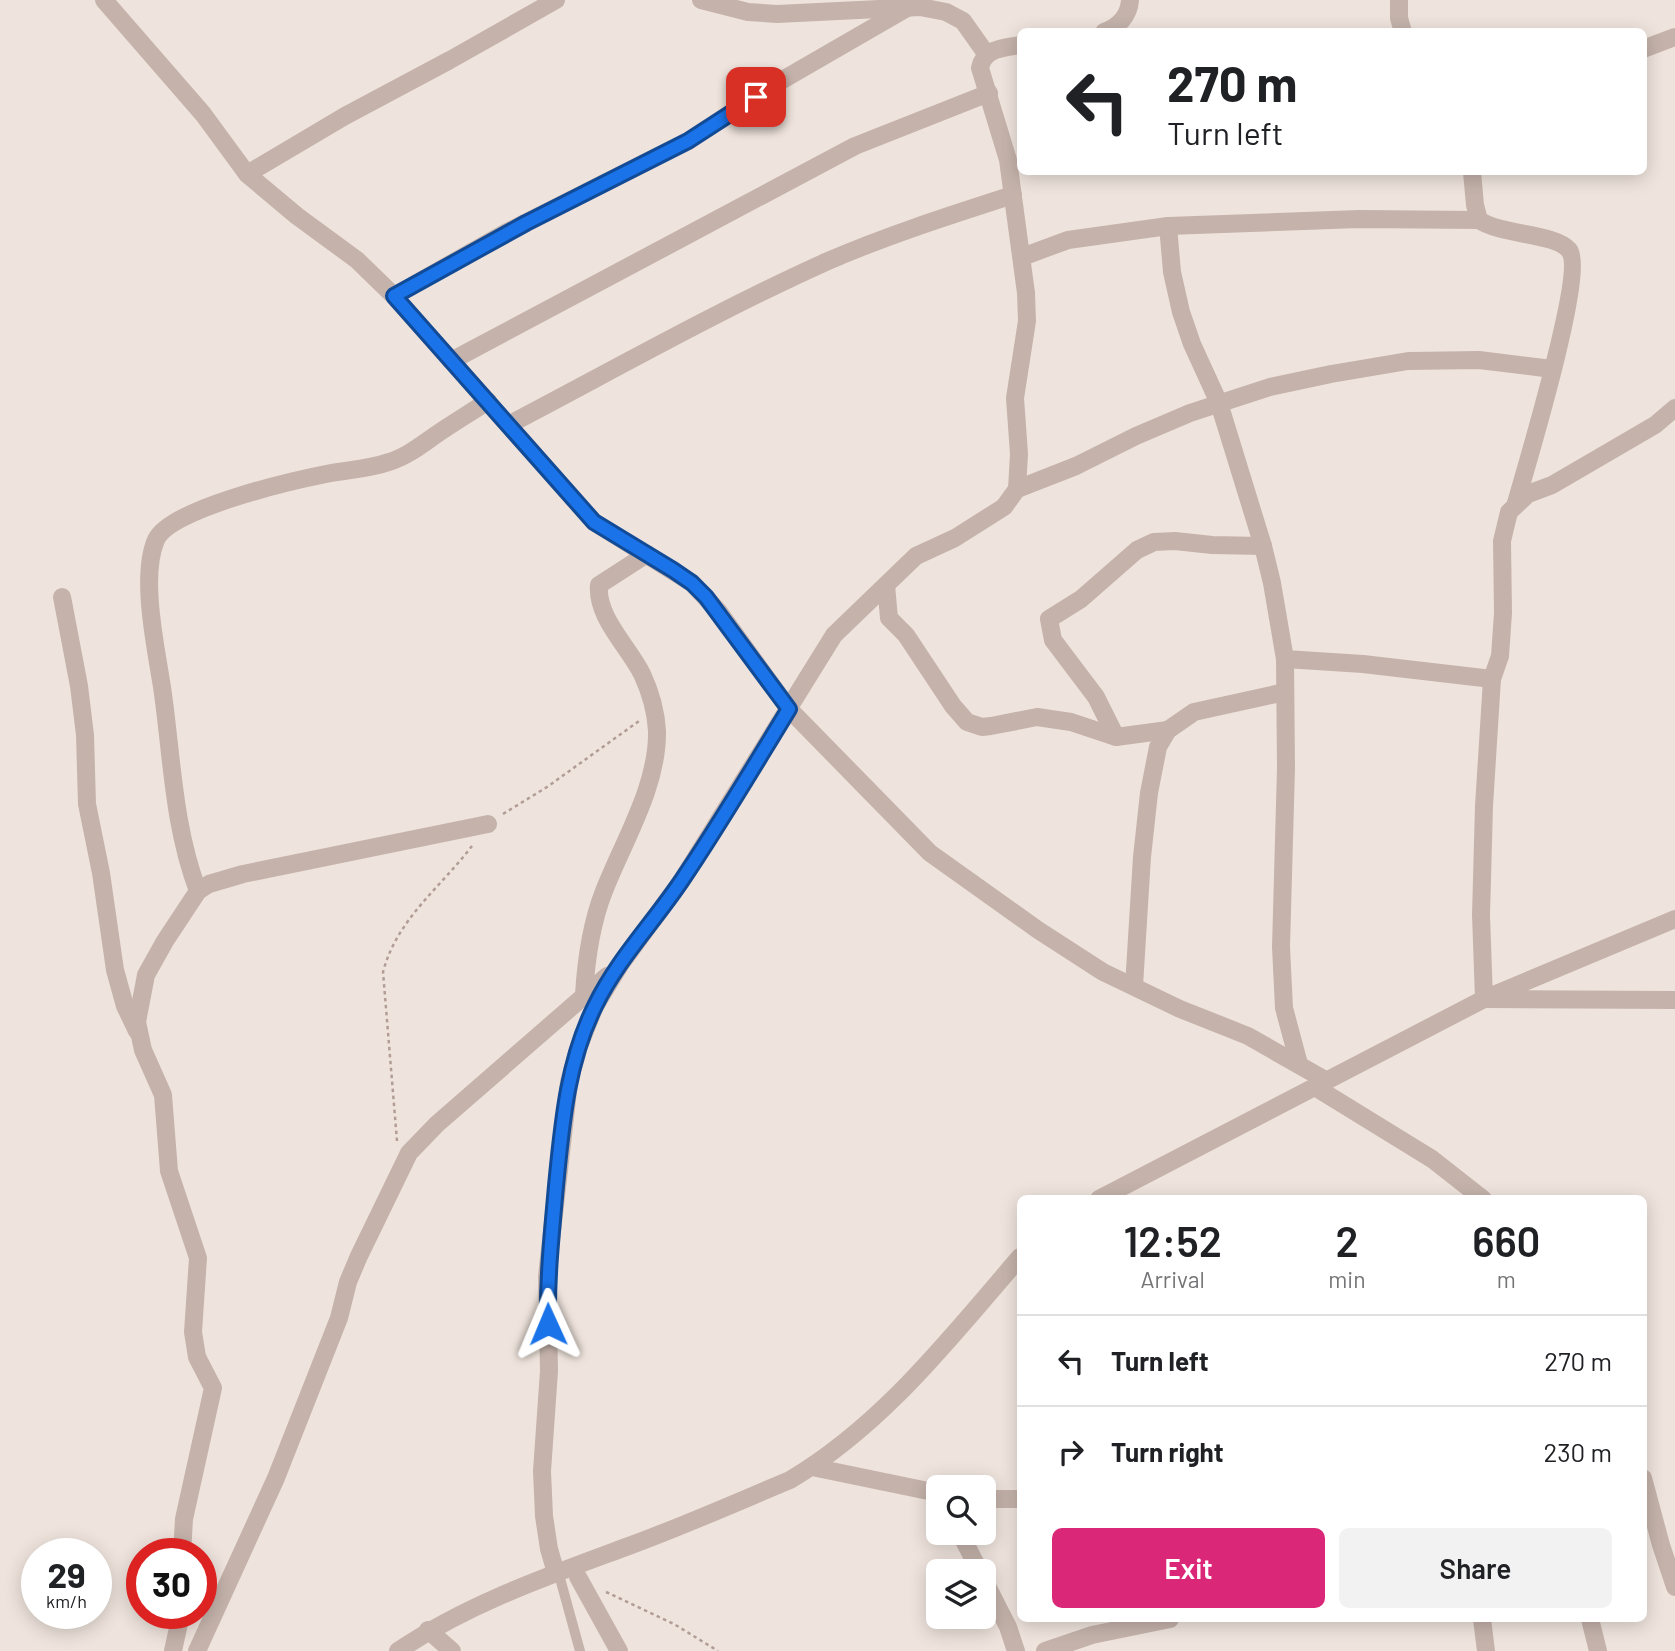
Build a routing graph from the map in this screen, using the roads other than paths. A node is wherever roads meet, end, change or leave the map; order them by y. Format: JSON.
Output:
{"nodes":[{"id":1,"x":104,"y":0,"type":"edge"},
{"id":2,"x":556,"y":0,"type":"edge"},
{"id":3,"x":701,"y":0,"type":"edge"},
{"id":4,"x":1130,"y":0,"type":"edge"},
{"id":5,"x":1399,"y":0,"type":"edge"},
{"id":6,"x":907,"y":8,"type":"junction"},
{"id":7,"x":1114,"y":28,"type":"edge"},
{"id":8,"x":1402,"y":28,"type":"edge"},
{"id":9,"x":1675,"y":37,"type":"edge"},
{"id":10,"x":1017,"y":47,"type":"edge"},
{"id":11,"x":1647,"y":48,"type":"edge"},
{"id":12,"x":987,"y":55,"type":"junction"},
{"id":13,"x":989,"y":93,"type":"junction"},
{"id":14,"x":247,"y":174,"type":"junction"},
{"id":15,"x":1472,"y":175,"type":"edge"},
{"id":16,"x":1013,"y":195,"type":"junction"},
{"id":17,"x":1479,"y":220,"type":"junction"},
{"id":18,"x":1168,"y":226,"type":"junction"},
{"id":19,"x":1022,"y":257,"type":"junction"},
{"id":20,"x":394,"y":296,"type":"junction"},
{"id":21,"x":451,"y":361,"type":"junction"},
{"id":22,"x":1552,"y":369,"type":"junction"},
{"id":23,"x":488,"y":401,"type":"junction"},
{"id":24,"x":1219,"y":403,"type":"junction"},
{"id":25,"x":1675,"y":408,"type":"edge"},
{"id":26,"x":510,"y":424,"type":"junction"},
{"id":27,"x":1017,"y":489,"type":"junction"},
{"id":28,"x":1516,"y":503,"type":"junction"},
{"id":29,"x":1263,"y":546,"type":"junction"},
{"id":30,"x":648,"y":554,"type":"junction"},
{"id":31,"x":887,"y":585,"type":"junction"},
{"id":32,"x":62,"y":597,"type":"dead end"},
{"id":33,"x":1285,"y":659,"type":"junction"},
{"id":34,"x":1492,"y":679,"type":"junction"},
{"id":35,"x":1285,"y":692,"type":"junction"},
{"id":36,"x":789,"y":709,"type":"junction"},
{"id":37,"x":1168,"y":730,"type":"junction"},
{"id":38,"x":1116,"y":737,"type":"junction"},
{"id":39,"x":488,"y":824,"type":"road end"},
{"id":40,"x":198,"y":891,"type":"junction"},
{"id":41,"x":1675,"y":919,"type":"edge"},
{"id":42,"x":620,"y":965,"type":"junction"},
{"id":43,"x":1134,"y":986,"type":"junction"},
{"id":44,"x":584,"y":995,"type":"junction"},
{"id":45,"x":1484,"y":999,"type":"junction"},
{"id":46,"x":1675,"y":999,"type":"edge"},
{"id":47,"x":138,"y":1034,"type":"junction"},
{"id":48,"x":1299,"y":1064,"type":"junction"},
{"id":49,"x":1321,"y":1084,"type":"junction"},
{"id":50,"x":1107,"y":1195,"type":"edge"},
{"id":51,"x":1478,"y":1195,"type":"edge"},
{"id":52,"x":1017,"y":1260,"type":"edge"},
{"id":53,"x":812,"y":1467,"type":"junction"},
{"id":54,"x":908,"y":1487,"type":"junction"},
{"id":55,"x":1647,"y":1490,"type":"edge"},
{"id":56,"x":926,"y":1491,"type":"edge"},
{"id":57,"x":926,"y":1499,"type":"edge"},
{"id":58,"x":996,"y":1499,"type":"edge"},
{"id":59,"x":1017,"y":1499,"type":"edge"},
{"id":60,"x":183,"y":1538,"type":"edge"},
{"id":61,"x":1672,"y":1568,"type":"edge"},
{"id":62,"x":557,"y":1572,"type":"junction"},
{"id":63,"x":578,"y":1577,"type":"dead end"},
{"id":64,"x":1675,"y":1587,"type":"edge"},
{"id":65,"x":996,"y":1604,"type":"edge"},
{"id":66,"x":1159,"y":1622,"type":"edge"},
{"id":67,"x":1482,"y":1622,"type":"edge"},
{"id":68,"x":1591,"y":1622,"type":"edge"},
{"id":69,"x":178,"y":1629,"type":"edge"},
{"id":70,"x":428,"y":1630,"type":"junction"},
{"id":71,"x":1075,"y":1645,"type":"edge"},
{"id":72,"x":173,"y":1651,"type":"edge"},
{"id":73,"x":197,"y":1651,"type":"edge"},
{"id":74,"x":398,"y":1651,"type":"edge"},
{"id":75,"x":452,"y":1651,"type":"edge"},
{"id":76,"x":580,"y":1651,"type":"edge"},
{"id":77,"x":619,"y":1651,"type":"edge"},
{"id":78,"x":1016,"y":1651,"type":"edge"},
{"id":79,"x":1045,"y":1651,"type":"edge"},
{"id":80,"x":1486,"y":1651,"type":"edge"},
{"id":81,"x":1598,"y":1651,"type":"edge"}],
"edges":[{"from":1,"to":14,"type":"street"},
{"from":2,"to":14,"type":"street"},
{"from":3,"to":6,"type":"street"},
{"from":4,"to":7,"type":"street"},
{"from":5,"to":8,"type":"street"},
{"from":6,"to":12,"type":"street"},
{"from":6,"to":20,"type":"street"},
{"from":9,"to":11,"type":"street"},
{"from":10,"to":12,"type":"street"},
{"from":12,"to":13,"type":"street"},
{"from":13,"to":16,"type":"street"},
{"from":13,"to":21,"type":"street"},
{"from":14,"to":20,"type":"street"},
{"from":15,"to":17,"type":"street"},
{"from":16,"to":19,"type":"street"},
{"from":16,"to":26,"type":"street"},
{"from":17,"to":18,"type":"street"},
{"from":17,"to":22,"type":"street"},
{"from":18,"to":19,"type":"street"},
{"from":18,"to":24,"type":"street"},
{"from":19,"to":27,"type":"street"},
{"from":20,"to":21,"type":"street"},
{"from":21,"to":23,"type":"street"},
{"from":22,"to":24,"type":"street"},
{"from":22,"to":28,"type":"street"},
{"from":23,"to":26,"type":"street"},
{"from":23,"to":40,"type":"street"},
{"from":24,"to":27,"type":"street"},
{"from":24,"to":29,"type":"street"},
{"from":25,"to":28,"type":"street"},
{"from":26,"to":30,"type":"street"},
{"from":27,"to":31,"type":"street"},
{"from":28,"to":34,"type":"street"},
{"from":29,"to":33,"type":"street"},
{"from":29,"to":38,"type":"street"},
{"from":30,"to":36,"type":"street"},
{"from":30,"to":44,"type":"street"},
{"from":31,"to":36,"type":"street"},
{"from":31,"to":38,"type":"street"},
{"from":32,"to":47,"type":"street"},
{"from":33,"to":34,"type":"street"},
{"from":33,"to":35,"type":"street"},
{"from":34,"to":45,"type":"street"},
{"from":35,"to":37,"type":"street"},
{"from":35,"to":48,"type":"street"},
{"from":36,"to":42,"type":"street"},
{"from":36,"to":43,"type":"street"},
{"from":37,"to":38,"type":"street"},
{"from":37,"to":43,"type":"street"},
{"from":39,"to":40,"type":"street"},
{"from":40,"to":47,"type":"street"},
{"from":41,"to":45,"type":"street"},
{"from":42,"to":44,"type":"street"},
{"from":42,"to":62,"type":"street"},
{"from":43,"to":48,"type":"street"},
{"from":44,"to":73,"type":"street"},
{"from":45,"to":46,"type":"street"},
{"from":45,"to":49,"type":"street"},
{"from":47,"to":60,"type":"street"},
{"from":48,"to":49,"type":"street"},
{"from":49,"to":50,"type":"street"},
{"from":49,"to":51,"type":"street"},
{"from":52,"to":53,"type":"street"},
{"from":53,"to":54,"type":"street"},
{"from":53,"to":62,"type":"street"},
{"from":54,"to":56,"type":"street"},
{"from":54,"to":57,"type":"street"},
{"from":55,"to":61,"type":"street"},
{"from":58,"to":59,"type":"street"},
{"from":61,"to":64,"type":"street"},
{"from":62,"to":70,"type":"street"},
{"from":62,"to":76,"type":"lane"},
{"from":63,"to":77,"type":"street"},
{"from":65,"to":78,"type":"street"},
{"from":66,"to":71,"type":"street"},
{"from":67,"to":80,"type":"street"},
{"from":68,"to":81,"type":"street"},
{"from":69,"to":72,"type":"street"},
{"from":70,"to":74,"type":"street"},
{"from":70,"to":75,"type":"street"},
{"from":71,"to":79,"type":"street"}]}
